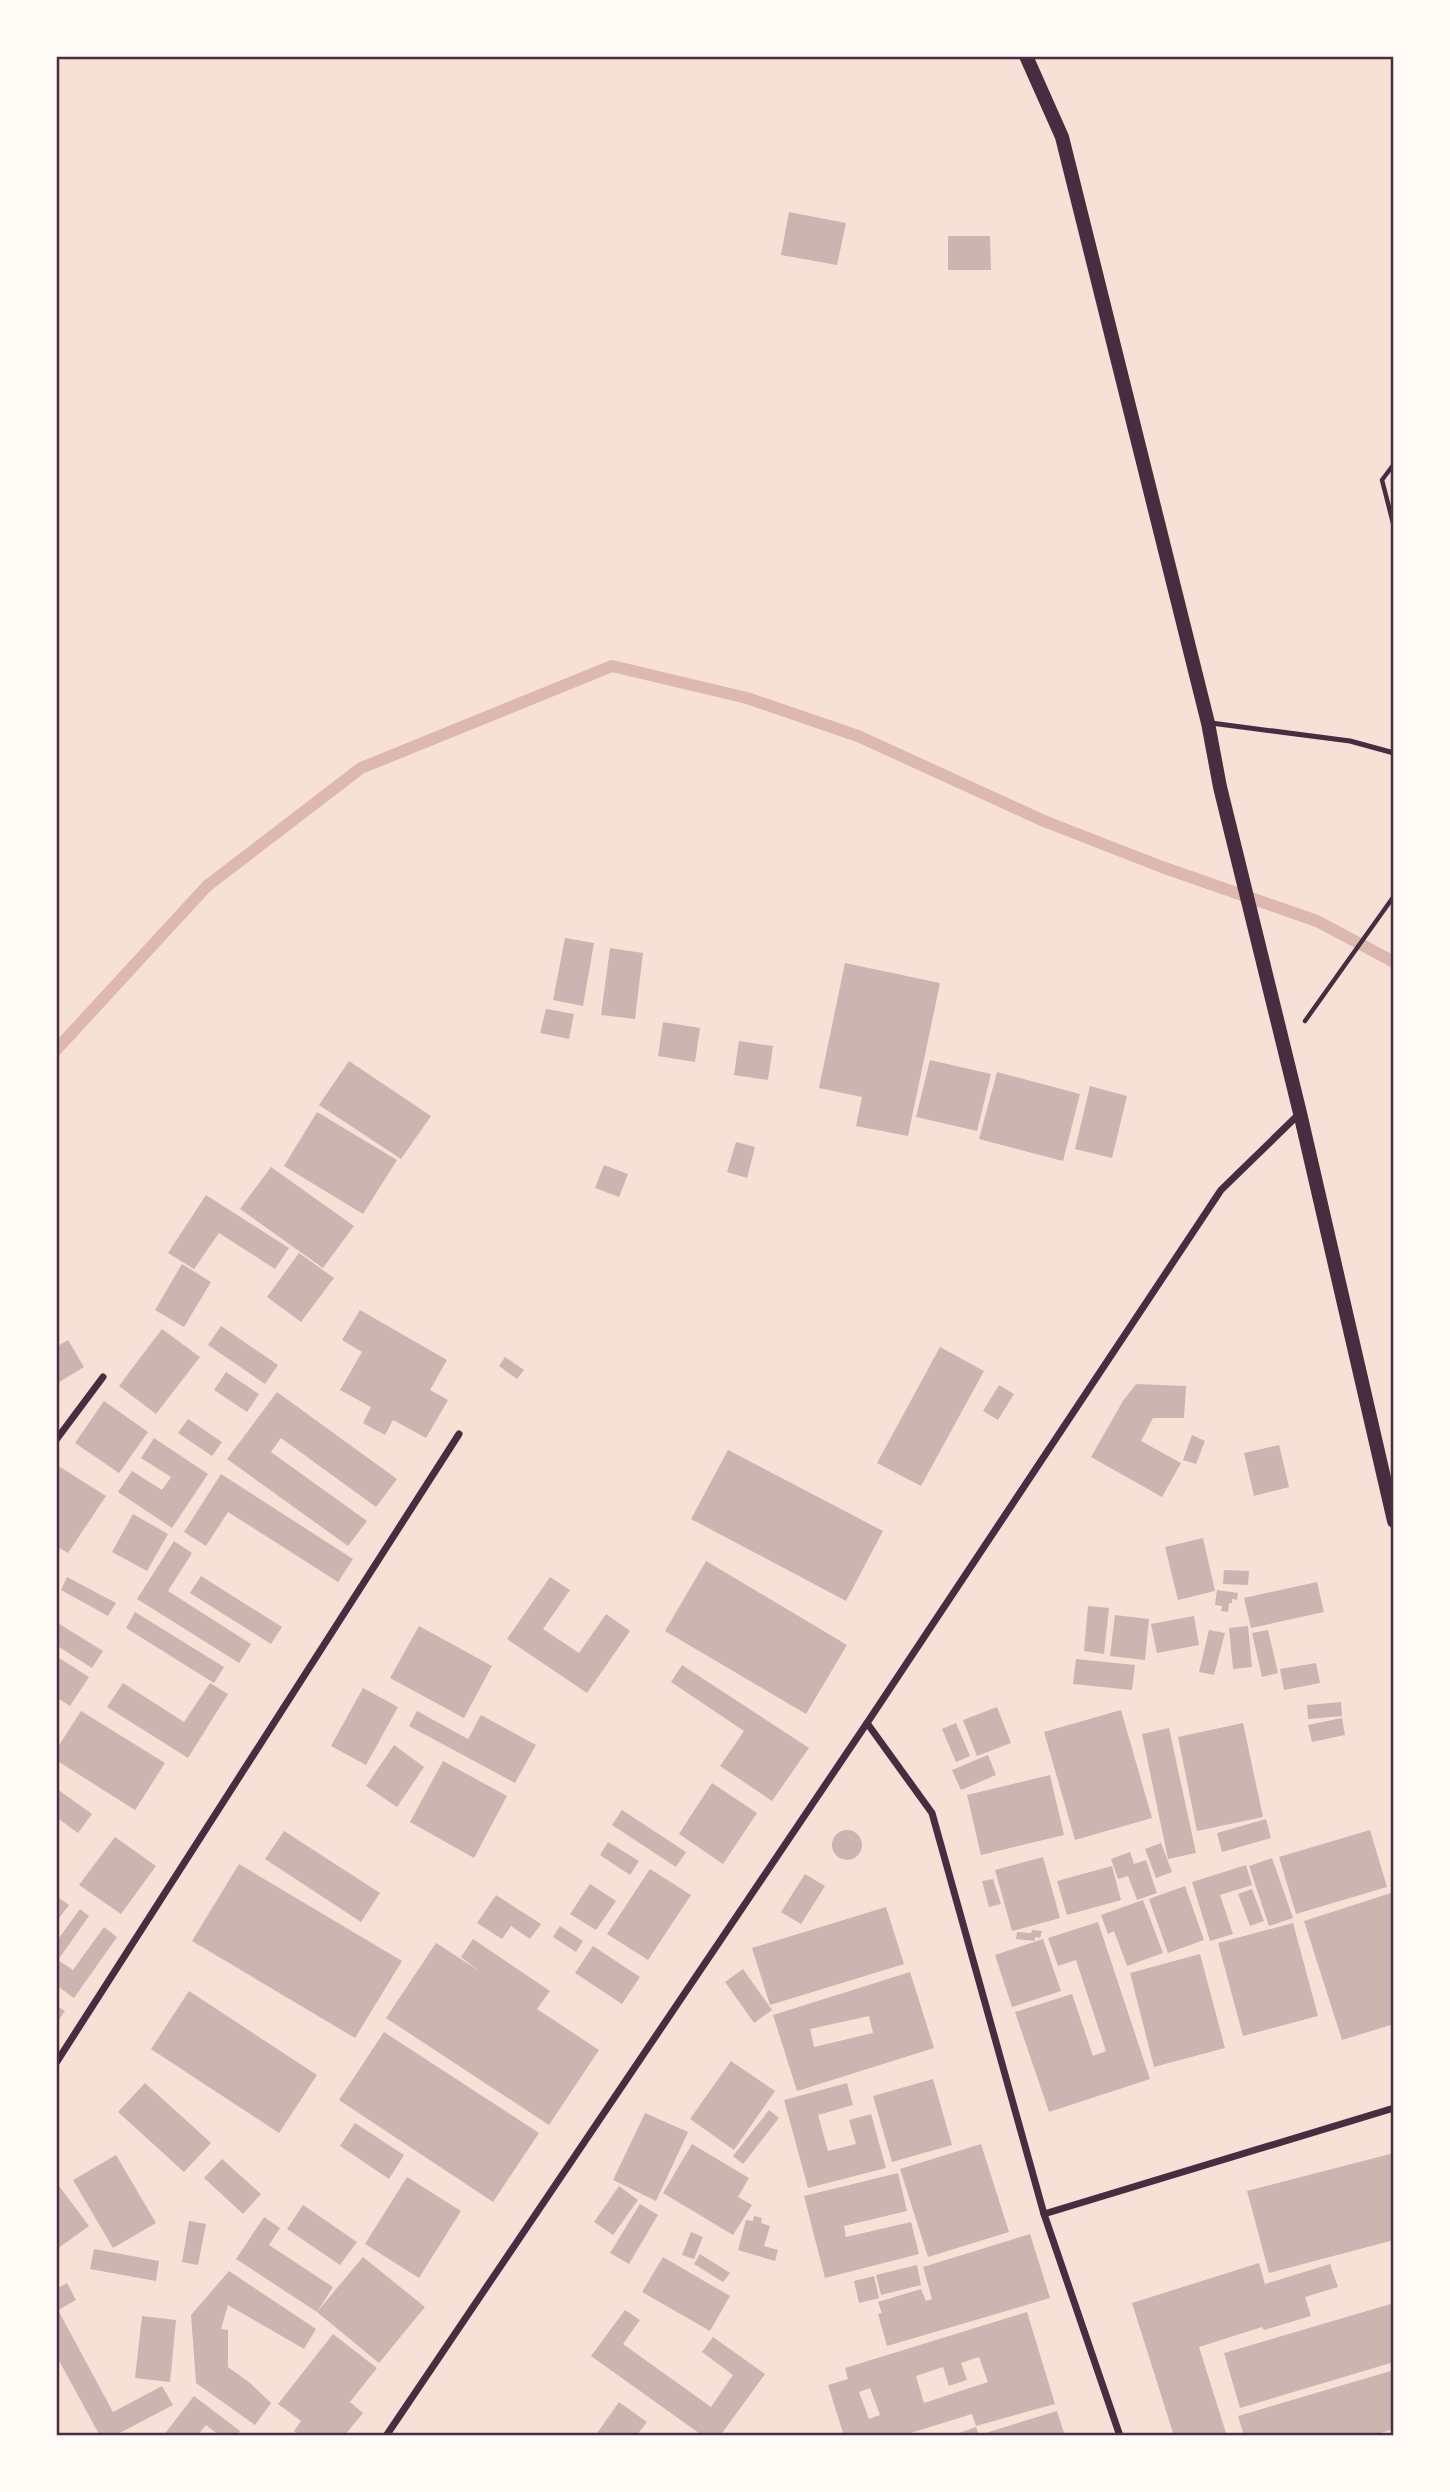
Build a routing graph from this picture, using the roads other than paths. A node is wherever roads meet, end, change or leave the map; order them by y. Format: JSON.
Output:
{"nodes":[{"id":1,"x":1026,"y":56,"type":"edge"},
{"id":2,"x":1208,"y":723,"type":"junction"},
{"id":3,"x":1394,"y":752,"type":"edge"},
{"id":4,"x":1300,"y":1113,"type":"junction"},
{"id":5,"x":103,"y":1377,"type":"dead end"},
{"id":6,"x":459,"y":1434,"type":"dead end"},
{"id":7,"x":56,"y":1440,"type":"edge"},
{"id":8,"x":1394,"y":1521,"type":"edge"},
{"id":9,"x":867,"y":1723,"type":"junction"},
{"id":10,"x":56,"y":2063,"type":"edge"},
{"id":11,"x":1394,"y":2108,"type":"edge"},
{"id":12,"x":1044,"y":2214,"type":"junction"},
{"id":13,"x":386,"y":2436,"type":"edge"},
{"id":14,"x":1120,"y":2436,"type":"edge"}],
"edges":[{"from":1,"to":2,"type":"main road"},
{"from":2,"to":3,"type":"lane"},
{"from":2,"to":4,"type":"main road"},
{"from":4,"to":8,"type":"main road"},
{"from":4,"to":9,"type":"street"},
{"from":5,"to":7,"type":"street"},
{"from":6,"to":10,"type":"street"},
{"from":9,"to":12,"type":"street"},
{"from":9,"to":13,"type":"street"},
{"from":11,"to":12,"type":"street"},
{"from":12,"to":14,"type":"street"}]}
